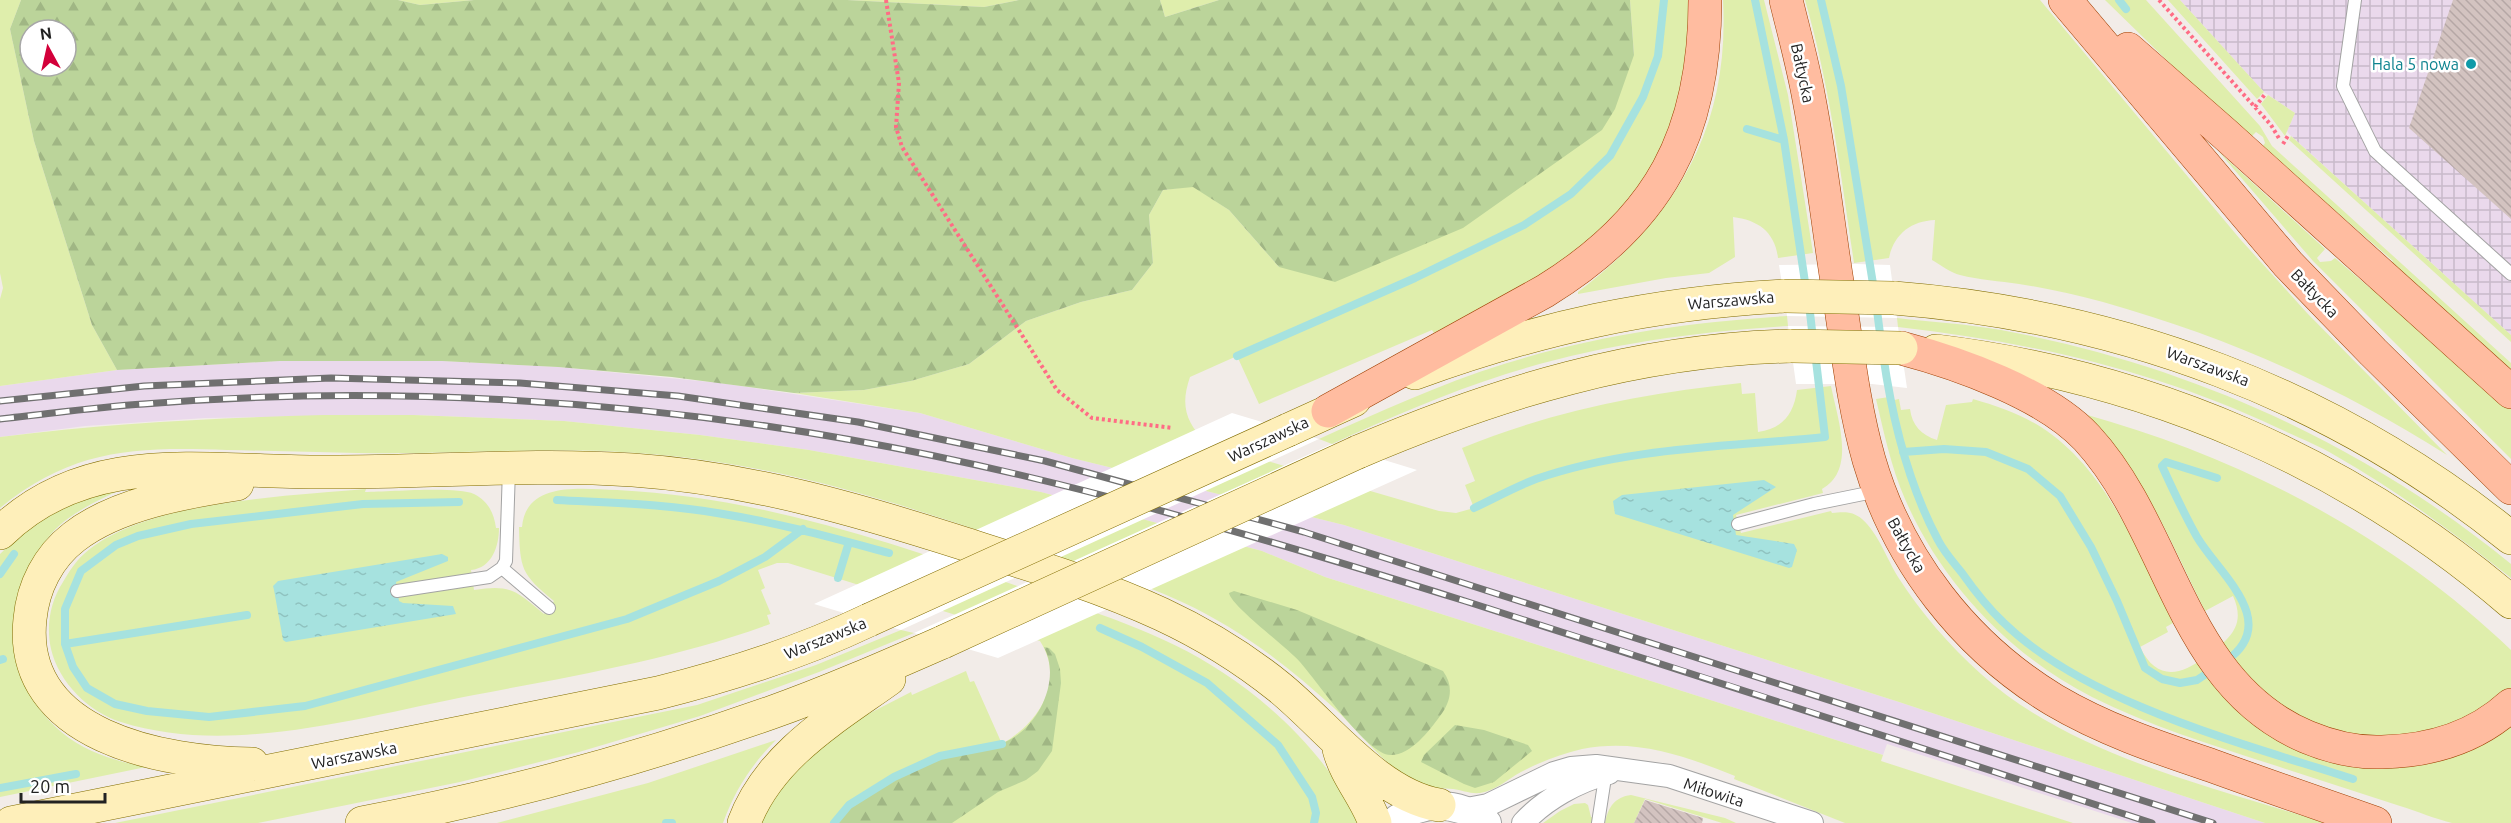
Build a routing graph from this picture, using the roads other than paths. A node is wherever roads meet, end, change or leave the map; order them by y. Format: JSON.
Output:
{"nodes":[{"id":1,"x":1705,"y":0,"type":"edge"},
{"id":2,"x":1786,"y":0,"type":"edge"},
{"id":3,"x":2065,"y":0,"type":"edge"},
{"id":4,"x":2072,"y":0,"type":"edge"},
{"id":5,"x":2355,"y":0,"type":"edge"},
{"id":6,"x":2511,"y":273,"type":"edge"},
{"id":7,"x":1901,"y":348,"type":"junction"},
{"id":8,"x":2511,"y":392,"type":"edge"},
{"id":9,"x":1328,"y":411,"type":"junction"},
{"id":10,"x":509,"y":468,"type":"junction"},
{"id":11,"x":317,"y":472,"type":"junction"},
{"id":12,"x":2511,"y":488,"type":"edge"},
{"id":13,"x":1879,"y":491,"type":"junction"},
{"id":14,"x":1738,"y":524,"type":"dead end"},
{"id":15,"x":0,"y":532,"type":"edge"},
{"id":16,"x":2511,"y":538,"type":"edge"},
{"id":17,"x":502,"y":568,"type":"junction"},
{"id":18,"x":2471,"y":569,"type":"junction"},
{"id":19,"x":398,"y":591,"type":"dead end"},
{"id":20,"x":2511,"y":602,"type":"edge"},
{"id":21,"x":549,"y":608,"type":"dead end"},
{"id":22,"x":2511,"y":611,"type":"edge"},
{"id":23,"x":943,"y":642,"type":"junction"},
{"id":24,"x":2511,"y":705,"type":"edge"},
{"id":25,"x":1336,"y":742,"type":"junction"},
{"id":26,"x":317,"y":762,"type":"junction"},
{"id":27,"x":1609,"y":770,"type":"junction"},
{"id":28,"x":1448,"y":806,"type":"junction"},
{"id":29,"x":1803,"y":822,"type":"edge"},
{"id":30,"x":11,"y":823,"type":"edge"},
{"id":31,"x":362,"y":823,"type":"edge"},
{"id":32,"x":744,"y":823,"type":"edge"},
{"id":33,"x":1375,"y":823,"type":"edge"},
{"id":34,"x":1392,"y":823,"type":"edge"},
{"id":35,"x":1487,"y":823,"type":"edge"},
{"id":36,"x":1523,"y":823,"type":"edge"},
{"id":37,"x":1598,"y":823,"type":"edge"},
{"id":38,"x":2374,"y":823,"type":"edge"}],
"edges":[{"from":1,"to":9,"type":"main road"},
{"from":2,"to":13,"type":"main road","name":"Bałtycka"},
{"from":3,"to":12,"type":"main road","name":"Bałtycka"},
{"from":4,"to":8,"type":"main road"},
{"from":5,"to":6,"type":"lane"},
{"from":7,"to":18,"type":"main road"},
{"from":7,"to":23,"type":"main road","bridge":true},
{"from":7,"to":24,"type":"main road"},
{"from":9,"to":16,"type":"main road","name":"Warszawska","bridge":true},
{"from":9,"to":26,"type":"main road","name":"Warszawska","bridge":true},
{"from":10,"to":11,"type":"main road"},
{"from":10,"to":17,"type":"lane"},
{"from":10,"to":25,"type":"main road"},
{"from":11,"to":15,"type":"main road"},
{"from":11,"to":26,"type":"main road"},
{"from":13,"to":14,"type":"lane"},
{"from":13,"to":38,"type":"main road","name":"Bałtycka"},
{"from":17,"to":19,"type":"lane"},
{"from":17,"to":21,"type":"lane"},
{"from":18,"to":20,"type":"main road"},
{"from":18,"to":22,"type":"lane"},
{"from":23,"to":31,"type":"main road"},
{"from":23,"to":32,"type":"main road"},
{"from":25,"to":28,"type":"main road"},
{"from":25,"to":33,"type":"main road"},
{"from":26,"to":30,"type":"main road","name":"Warszawska"},
{"from":27,"to":28,"type":"street","name":"Miłowita"},
{"from":27,"to":29,"type":"street","name":"Miłowita"},
{"from":27,"to":36,"type":"street"},
{"from":27,"to":37,"type":"lane"},
{"from":28,"to":34,"type":"street"},
{"from":28,"to":35,"type":"street"}]}
